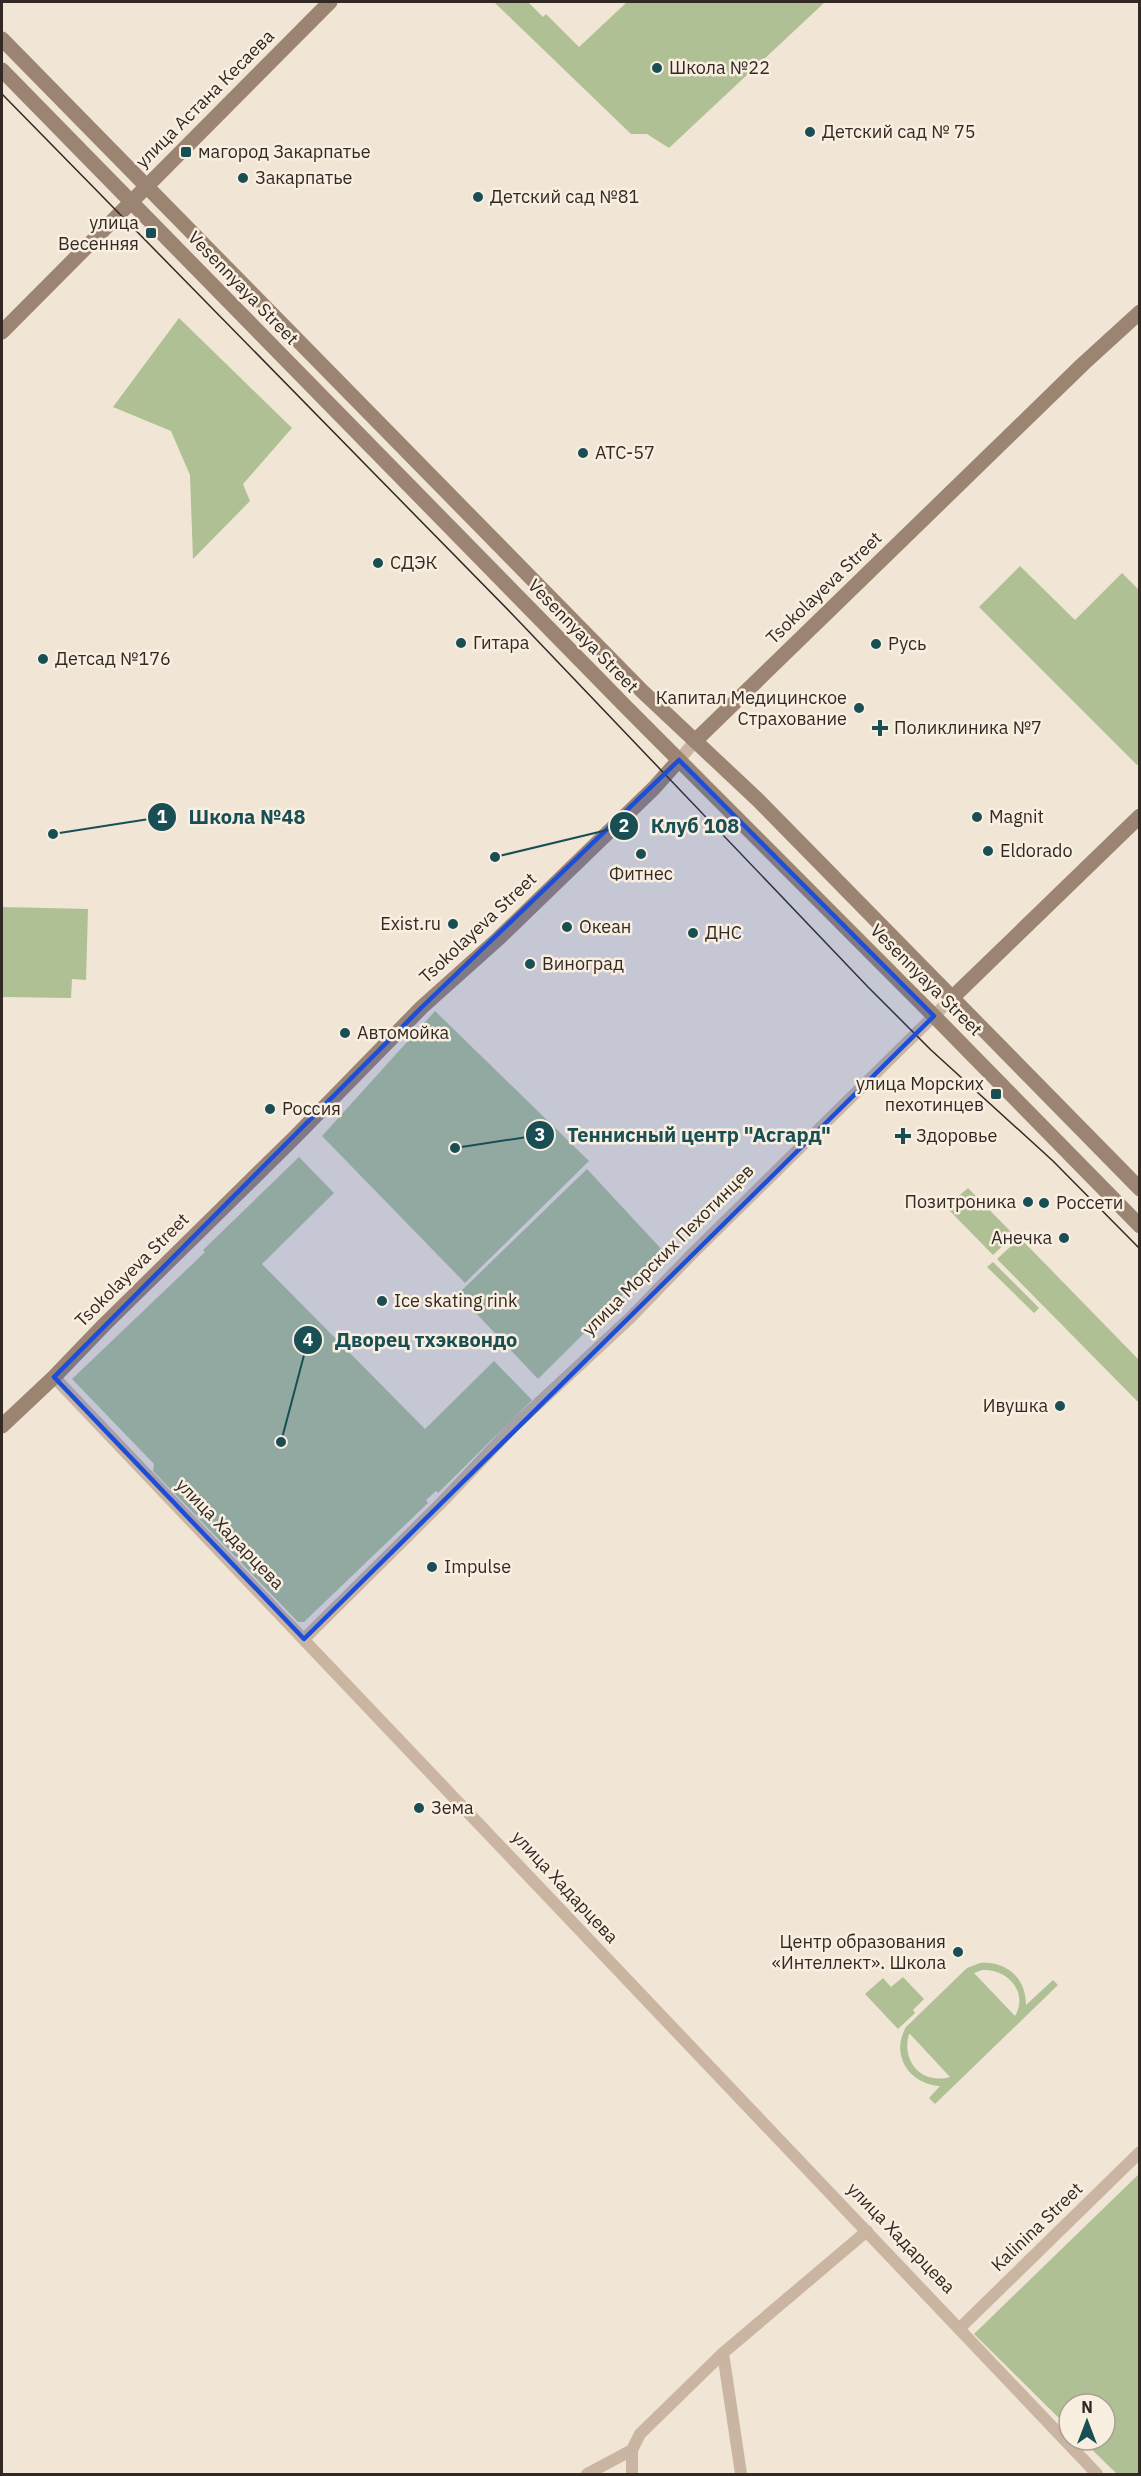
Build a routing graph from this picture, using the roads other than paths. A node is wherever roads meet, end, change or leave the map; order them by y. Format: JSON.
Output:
{"nodes":[{"id":1,"x":330,"y":2,"type":"edge"},
{"id":2,"x":2,"y":39,"type":"edge"},
{"id":3,"x":2,"y":70,"type":"edge"},
{"id":4,"x":145,"y":186,"type":"junction"},
{"id":5,"x":130,"y":201,"type":"junction"},
{"id":6,"x":1140,"y":312,"type":"edge"},
{"id":7,"x":2,"y":332,"type":"edge"},
{"id":8,"x":696,"y":740,"type":"junction"},
{"id":9,"x":679,"y":760,"type":"junction"},
{"id":10,"x":1140,"y":816,"type":"edge"},
{"id":11,"x":952,"y":998,"type":"junction"},
{"id":12,"x":934,"y":1016,"type":"junction"},
{"id":13,"x":1140,"y":1189,"type":"edge"},
{"id":14,"x":1140,"y":1227,"type":"edge"},
{"id":15,"x":54,"y":1377,"type":"junction"},
{"id":16,"x":2,"y":1426,"type":"edge"},
{"id":17,"x":304,"y":1639,"type":"junction"},
{"id":18,"x":1140,"y":2152,"type":"edge"},
{"id":19,"x":867,"y":2231,"type":"junction"},
{"id":20,"x":960,"y":2328,"type":"junction"},
{"id":21,"x":723,"y":2353,"type":"junction"},
{"id":22,"x":632,"y":2450,"type":"junction"},
{"id":23,"x":587,"y":2475,"type":"edge"},
{"id":24,"x":632,"y":2475,"type":"edge"},
{"id":25,"x":741,"y":2475,"type":"edge"},
{"id":26,"x":1097,"y":2475,"type":"edge"}],
"edges":[{"from":1,"to":4,"type":"street","name":"улица Астана Кесаева"},
{"from":2,"to":4,"type":"street","name":"Vesennyaya Street"},
{"from":3,"to":5,"type":"street","name":"Vesennyaya Street"},
{"from":4,"to":5,"type":"street","name":"улица Астана Кесаева"},
{"from":4,"to":8,"type":"street","name":"Vesennyaya Street"},
{"from":5,"to":7,"type":"street","name":"улица Астана Кесаева"},
{"from":5,"to":9,"type":"street","name":"Vesennyaya Street"},
{"from":6,"to":8,"type":"street","name":"Tsokolayeva Street"},
{"from":8,"to":9,"type":"street","name":"Tsokolayeva Street"},
{"from":8,"to":11,"type":"street","name":"Vesennyaya Street"},
{"from":9,"to":12,"type":"street","name":"Vesennyaya Street"},
{"from":9,"to":15,"type":"street","name":"Tsokolayeva Street"},
{"from":10,"to":11,"type":"street","name":"улица Морских Пехотинцев"},
{"from":11,"to":12,"type":"street","name":"улица Морских Пехотинцев"},
{"from":11,"to":13,"type":"street","name":"Vesennyaya Street"},
{"from":12,"to":14,"type":"street","name":"Vesennyaya Street"},
{"from":12,"to":17,"type":"street","name":"улица Морских Пехотинцев"},
{"from":15,"to":16,"type":"street"},
{"from":15,"to":17,"type":"street","name":"улица Хадарцева"},
{"from":17,"to":19,"type":"street","name":"улица Хадарцева"},
{"from":18,"to":20,"type":"street","name":"Kalinina Street"},
{"from":19,"to":20,"type":"street","name":"улица Хадарцева"},
{"from":19,"to":21,"type":"street"},
{"from":20,"to":26,"type":"street","name":"улица Хадарцева"},
{"from":21,"to":22,"type":"street"},
{"from":21,"to":25,"type":"street"},
{"from":22,"to":23,"type":"street"},
{"from":22,"to":24,"type":"street"}]}
